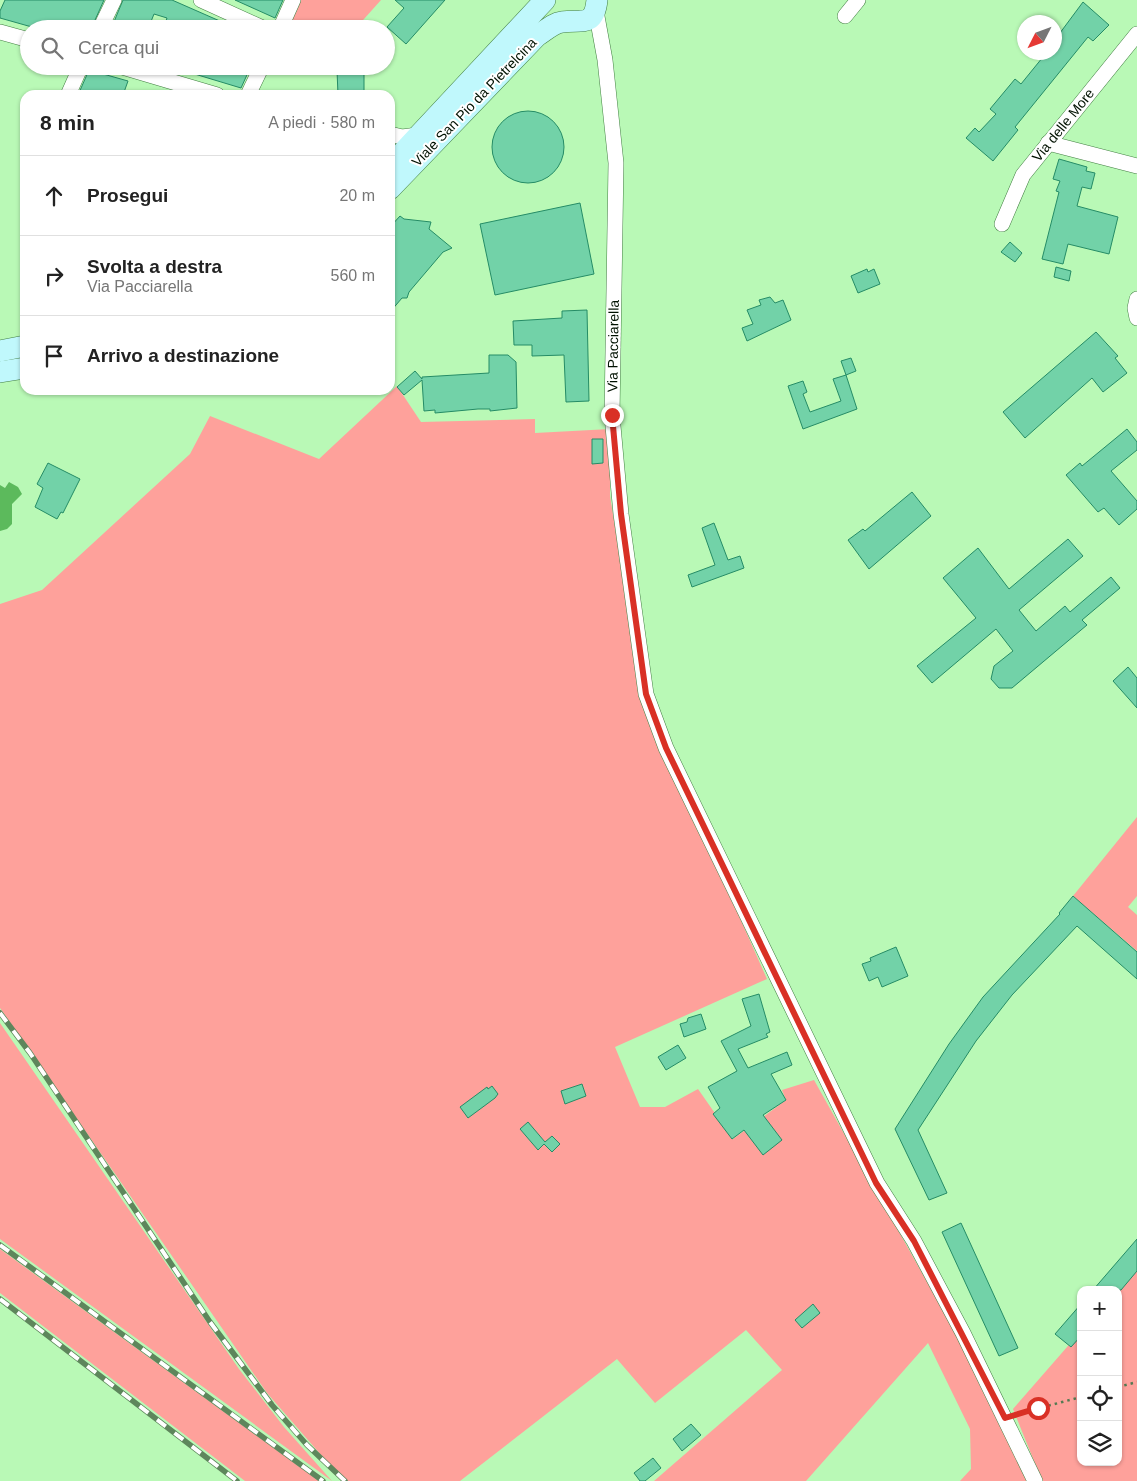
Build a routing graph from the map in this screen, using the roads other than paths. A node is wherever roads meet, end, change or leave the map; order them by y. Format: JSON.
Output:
{"nodes":[{"id":1,"x":114,"y":0,"type":"edge"},
{"id":2,"x":201,"y":0,"type":"edge"},
{"id":3,"x":293,"y":0,"type":"edge"},
{"id":4,"x":545,"y":0,"type":"edge"},
{"id":5,"x":550,"y":0,"type":"edge"},
{"id":6,"x":858,"y":0,"type":"edge"},
{"id":7,"x":596,"y":6,"type":"edge"},
{"id":8,"x":845,"y":16,"type":"dead end"},
{"id":9,"x":104,"y":20,"type":"edge"},
{"id":10,"x":245,"y":20,"type":"edge"},
{"id":11,"x":284,"y":20,"type":"edge"},
{"id":12,"x":570,"y":22,"type":"junction"},
{"id":13,"x":0,"y":32,"type":"edge"},
{"id":14,"x":1137,"y":34,"type":"edge"},
{"id":15,"x":20,"y":38,"type":"edge"},
{"id":16,"x":603,"y":49,"type":"junction"},
{"id":17,"x":77,"y":75,"type":"edge"},
{"id":18,"x":149,"y":75,"type":"edge"},
{"id":19,"x":258,"y":75,"type":"edge"},
{"id":20,"x":70,"y":90,"type":"edge"},
{"id":21,"x":200,"y":90,"type":"edge"},
{"id":22,"x":250,"y":90,"type":"edge"},
{"id":23,"x":395,"y":135,"type":"edge"},
{"id":24,"x":418,"y":135,"type":"junction"},
{"id":25,"x":1048,"y":143,"type":"junction"},
{"id":26,"x":395,"y":160,"type":"edge"},
{"id":27,"x":1137,"y":166,"type":"edge"},
{"id":28,"x":395,"y":184,"type":"edge"},
{"id":29,"x":1002,"y":224,"type":"dead end"},
{"id":30,"x":1137,"y":299,"type":"edge"},
{"id":31,"x":1137,"y":318,"type":"edge"},
{"id":32,"x":20,"y":347,"type":"edge"},
{"id":33,"x":0,"y":351,"type":"edge"},
{"id":34,"x":20,"y":369,"type":"edge"},
{"id":35,"x":0,"y":372,"type":"edge"},
{"id":36,"x":1035,"y":1481,"type":"edge"}],
"edges":[{"from":1,"to":9,"type":"street"},
{"from":2,"to":10,"type":"street"},
{"from":3,"to":11,"type":"street"},
{"from":4,"to":24,"type":"main road","name":"Viale San Pio da Pietrelcina"},
{"from":5,"to":12,"type":"main road"},
{"from":6,"to":8,"type":"street"},
{"from":7,"to":12,"type":"main road","name":"Viale San Pio da Pietrelcina"},
{"from":7,"to":16,"type":"street","name":"Via Pacciarella"},
{"from":12,"to":16,"type":"street"},
{"from":12,"to":28,"type":"main road","name":"Viale San Pio da Pietrelcina"},
{"from":13,"to":15,"type":"street"},
{"from":14,"to":25,"type":"street","name":"Via delle More"},
{"from":16,"to":36,"type":"street","name":"Via Pacciarella"},
{"from":17,"to":20,"type":"street"},
{"from":18,"to":21,"type":"street"},
{"from":19,"to":22,"type":"street"},
{"from":23,"to":24,"type":"street"},
{"from":24,"to":26,"type":"main road","name":"Viale San Pio da Pietrelcina"},
{"from":25,"to":27,"type":"street"},
{"from":25,"to":29,"type":"street","name":"Via delle More"},
{"from":30,"to":31,"type":"street"},
{"from":32,"to":33,"type":"main road"},
{"from":34,"to":35,"type":"main road"}]}
